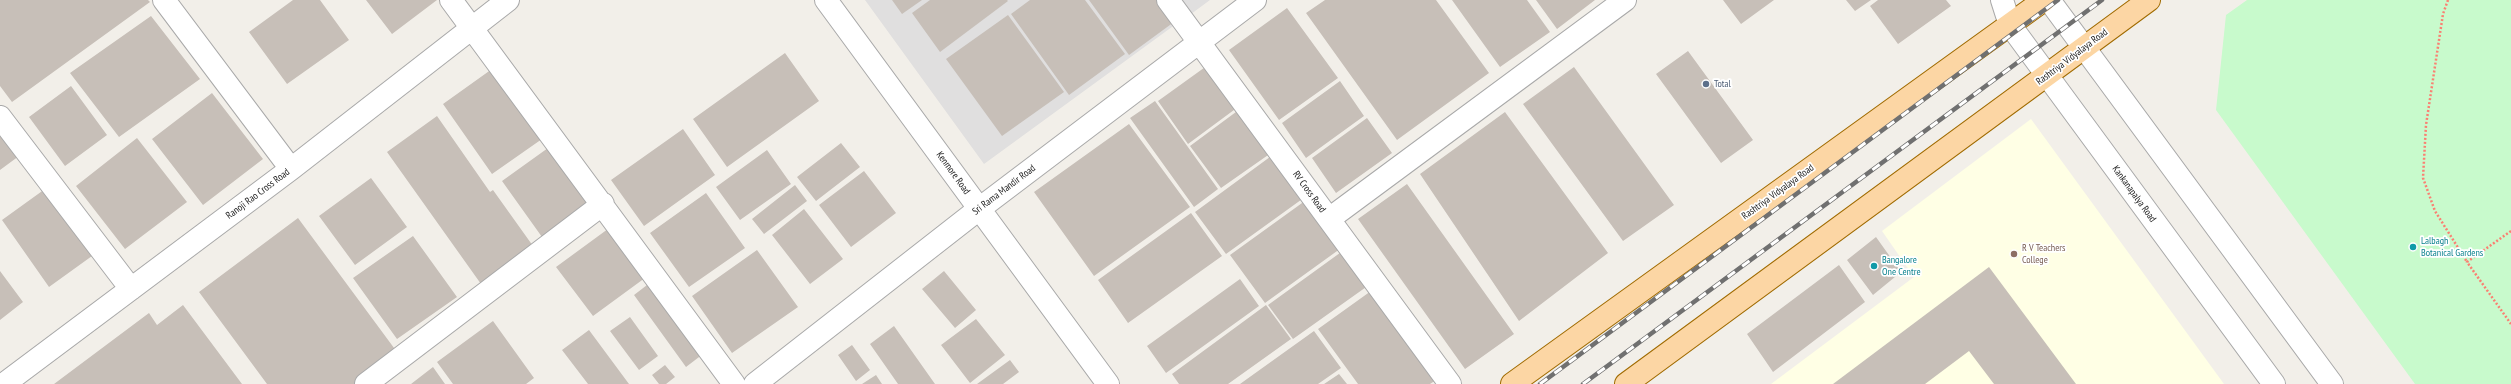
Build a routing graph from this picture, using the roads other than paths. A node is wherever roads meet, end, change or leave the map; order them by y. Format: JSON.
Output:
{"nodes":[{"id":1,"x":164,"y":0,"type":"edge"},
{"id":2,"x":451,"y":0,"type":"edge"},
{"id":3,"x":508,"y":0,"type":"edge"},
{"id":4,"x":826,"y":0,"type":"edge"},
{"id":5,"x":1168,"y":0,"type":"edge"},
{"id":6,"x":1255,"y":0,"type":"edge"},
{"id":7,"x":1625,"y":0,"type":"edge"},
{"id":8,"x":2002,"y":0,"type":"edge"},
{"id":9,"x":2044,"y":0,"type":"edge"},
{"id":10,"x":2049,"y":0,"type":"edge"},
{"id":11,"x":2149,"y":0,"type":"edge"},
{"id":12,"x":2010,"y":25,"type":"junction"},
{"id":13,"x":471,"y":27,"type":"junction"},
{"id":14,"x":1198,"y":42,"type":"junction"},
{"id":15,"x":2085,"y":47,"type":"junction"},
{"id":16,"x":2048,"y":75,"type":"junction"},
{"id":17,"x":0,"y":117,"type":"edge"},
{"id":18,"x":291,"y":169,"type":"junction"},
{"id":19,"x":603,"y":204,"type":"junction"},
{"id":20,"x":980,"y":209,"type":"junction"},
{"id":21,"x":1328,"y":219,"type":"junction"},
{"id":22,"x":131,"y":289,"type":"junction"},
{"id":23,"x":4,"y":384,"type":"edge"},
{"id":24,"x":366,"y":384,"type":"edge"},
{"id":25,"x":734,"y":384,"type":"edge"},
{"id":26,"x":755,"y":384,"type":"edge"},
{"id":27,"x":1108,"y":384,"type":"edge"},
{"id":28,"x":1450,"y":384,"type":"edge"},
{"id":29,"x":1512,"y":384,"type":"edge"},
{"id":30,"x":1626,"y":384,"type":"edge"},
{"id":31,"x":2274,"y":384,"type":"edge"},
{"id":32,"x":2332,"y":384,"type":"edge"}],
"edges":[{"from":1,"to":18,"type":"street"},
{"from":2,"to":13,"type":"street"},
{"from":3,"to":13,"type":"street","name":"Ranoji Rao Cross Road"},
{"from":4,"to":20,"type":"street","name":"Kenmore Road"},
{"from":5,"to":14,"type":"street","name":"RV Cross Road"},
{"from":6,"to":14,"type":"street","name":"Sri Rama Mandir Road"},
{"from":7,"to":21,"type":"street"},
{"from":8,"to":12,"type":"street","name":"Kankanapalya Road"},
{"from":9,"to":12,"type":"main road","name":"Rashtriya Vidyalaya Road"},
{"from":10,"to":15,"type":"street"},
{"from":11,"to":15,"type":"main road","name":"Rashtriya Vidyalaya Road"},
{"from":12,"to":16,"type":"street","name":"Kankanapalya Road"},
{"from":12,"to":29,"type":"main road","name":"Rashtriya Vidyalaya Road"},
{"from":13,"to":18,"type":"street","name":"Ranoji Rao Cross Road"},
{"from":13,"to":19,"type":"street"},
{"from":14,"to":20,"type":"street","name":"Sri Rama Mandir Road"},
{"from":14,"to":21,"type":"street","name":"RV Cross Road"},
{"from":15,"to":16,"type":"main road","name":"Rashtriya Vidyalaya Road"},
{"from":15,"to":32,"type":"street"},
{"from":16,"to":30,"type":"main road","name":"Rashtriya Vidyalaya Road"},
{"from":16,"to":31,"type":"street","name":"Kankanapalya Road"},
{"from":17,"to":22,"type":"street"},
{"from":18,"to":22,"type":"street","name":"Ranoji Rao Cross Road"},
{"from":19,"to":24,"type":"street"},
{"from":19,"to":25,"type":"street"},
{"from":20,"to":26,"type":"street","name":"Sri Rama Mandir Road"},
{"from":20,"to":27,"type":"street","name":"Kenmore Road"},
{"from":21,"to":28,"type":"street","name":"RV Cross Road"},
{"from":22,"to":23,"type":"street","name":"Ranoji Rao Cross Road"}]}
